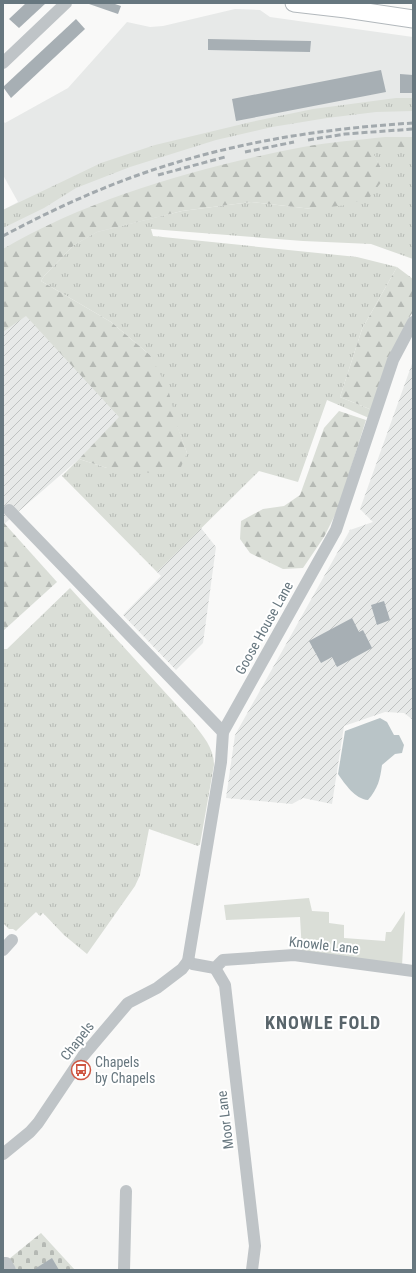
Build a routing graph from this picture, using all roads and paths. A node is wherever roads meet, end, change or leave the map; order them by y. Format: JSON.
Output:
{"nodes":[{"id":1,"x":66,"y":3,"type":"edge"},
{"id":2,"x":294,"y":3,"type":"edge"},
{"id":3,"x":413,"y":19,"type":"edge"},
{"id":4,"x":3,"y":63,"type":"edge"},
{"id":5,"x":413,"y":322,"type":"edge"},
{"id":6,"x":9,"y":510,"type":"dead end"},
{"id":7,"x":223,"y":732,"type":"junction"},
{"id":8,"x":12,"y":940,"type":"dead end"},
{"id":9,"x":3,"y":950,"type":"edge"},
{"id":10,"x":188,"y":961,"type":"junction"},
{"id":11,"x":215,"y":968,"type":"junction"},
{"id":12,"x":413,"y":971,"type":"edge"},
{"id":13,"x":3,"y":1154,"type":"edge"},
{"id":14,"x":126,"y":1191,"type":"dead end"},
{"id":15,"x":3,"y":1263,"type":"edge"},
{"id":16,"x":10,"y":1270,"type":"edge"},
{"id":17,"x":124,"y":1270,"type":"edge"},
{"id":18,"x":252,"y":1270,"type":"edge"}],
"edges":[{"from":1,"to":4,"type":"street"},
{"from":2,"to":3,"type":"street"},
{"from":5,"to":7,"type":"street","name":"Goose House Lane"},
{"from":6,"to":7,"type":"street"},
{"from":7,"to":10,"type":"street","name":"Goose House Lane"},
{"from":8,"to":9,"type":"street"},
{"from":10,"to":11,"type":"street"},
{"from":10,"to":13,"type":"street","name":"Chapels"},
{"from":11,"to":12,"type":"street","name":"Knowle Lane"},
{"from":11,"to":18,"type":"street","name":"Moor Lane"},
{"from":14,"to":17,"type":"street"},
{"from":15,"to":16,"type":"street"}]}
